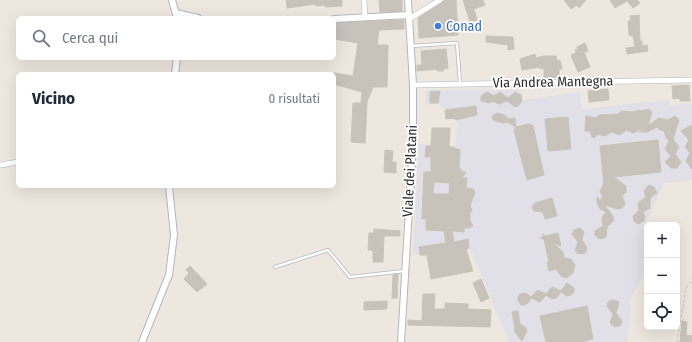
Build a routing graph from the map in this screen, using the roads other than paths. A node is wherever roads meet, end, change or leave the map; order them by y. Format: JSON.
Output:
{"nodes":[{"id":1,"x":172,"y":0,"type":"edge"},
{"id":2,"x":364,"y":0,"type":"edge"},
{"id":3,"x":408,"y":0,"type":"edge"},
{"id":4,"x":440,"y":0,"type":"edge"},
{"id":5,"x":177,"y":16,"type":"edge"},
{"id":6,"x":365,"y":17,"type":"junction"},
{"id":7,"x":409,"y":17,"type":"junction"},
{"id":8,"x":336,"y":19,"type":"edge"},
{"id":9,"x":411,"y":46,"type":"junction"},
{"id":10,"x":177,"y":60,"type":"edge"},
{"id":11,"x":175,"y":72,"type":"edge"},
{"id":12,"x":692,"y":80,"type":"edge"},
{"id":13,"x":460,"y":84,"type":"junction"},
{"id":14,"x":413,"y":85,"type":"junction"},
{"id":15,"x":16,"y":162,"type":"edge"},
{"id":16,"x":0,"y":165,"type":"edge"},
{"id":17,"x":169,"y":188,"type":"edge"},
{"id":18,"x":275,"y":267,"type":"dead end"},
{"id":19,"x":404,"y":271,"type":"junction"},
{"id":20,"x":142,"y":342,"type":"edge"},
{"id":21,"x":401,"y":342,"type":"edge"}],
"edges":[{"from":1,"to":5,"type":"street"},
{"from":2,"to":6,"type":"street"},
{"from":3,"to":7,"type":"street","name":"Viale dei Platani"},
{"from":4,"to":7,"type":"street"},
{"from":6,"to":7,"type":"street"},
{"from":6,"to":8,"type":"street"},
{"from":7,"to":9,"type":"street","name":"Viale dei Platani"},
{"from":9,"to":13,"type":"lane"},
{"from":9,"to":14,"type":"street","name":"Viale dei Platani"},
{"from":10,"to":11,"type":"street"},
{"from":12,"to":13,"type":"street","name":"Via Andrea Mantegna"},
{"from":13,"to":14,"type":"street","name":"Via Andrea Mantegna"},
{"from":14,"to":19,"type":"street","name":"Viale dei Platani"},
{"from":15,"to":16,"type":"street"},
{"from":17,"to":20,"type":"street"},
{"from":18,"to":19,"type":"lane"},
{"from":19,"to":21,"type":"street","name":"Viale dei Platani"}]}
